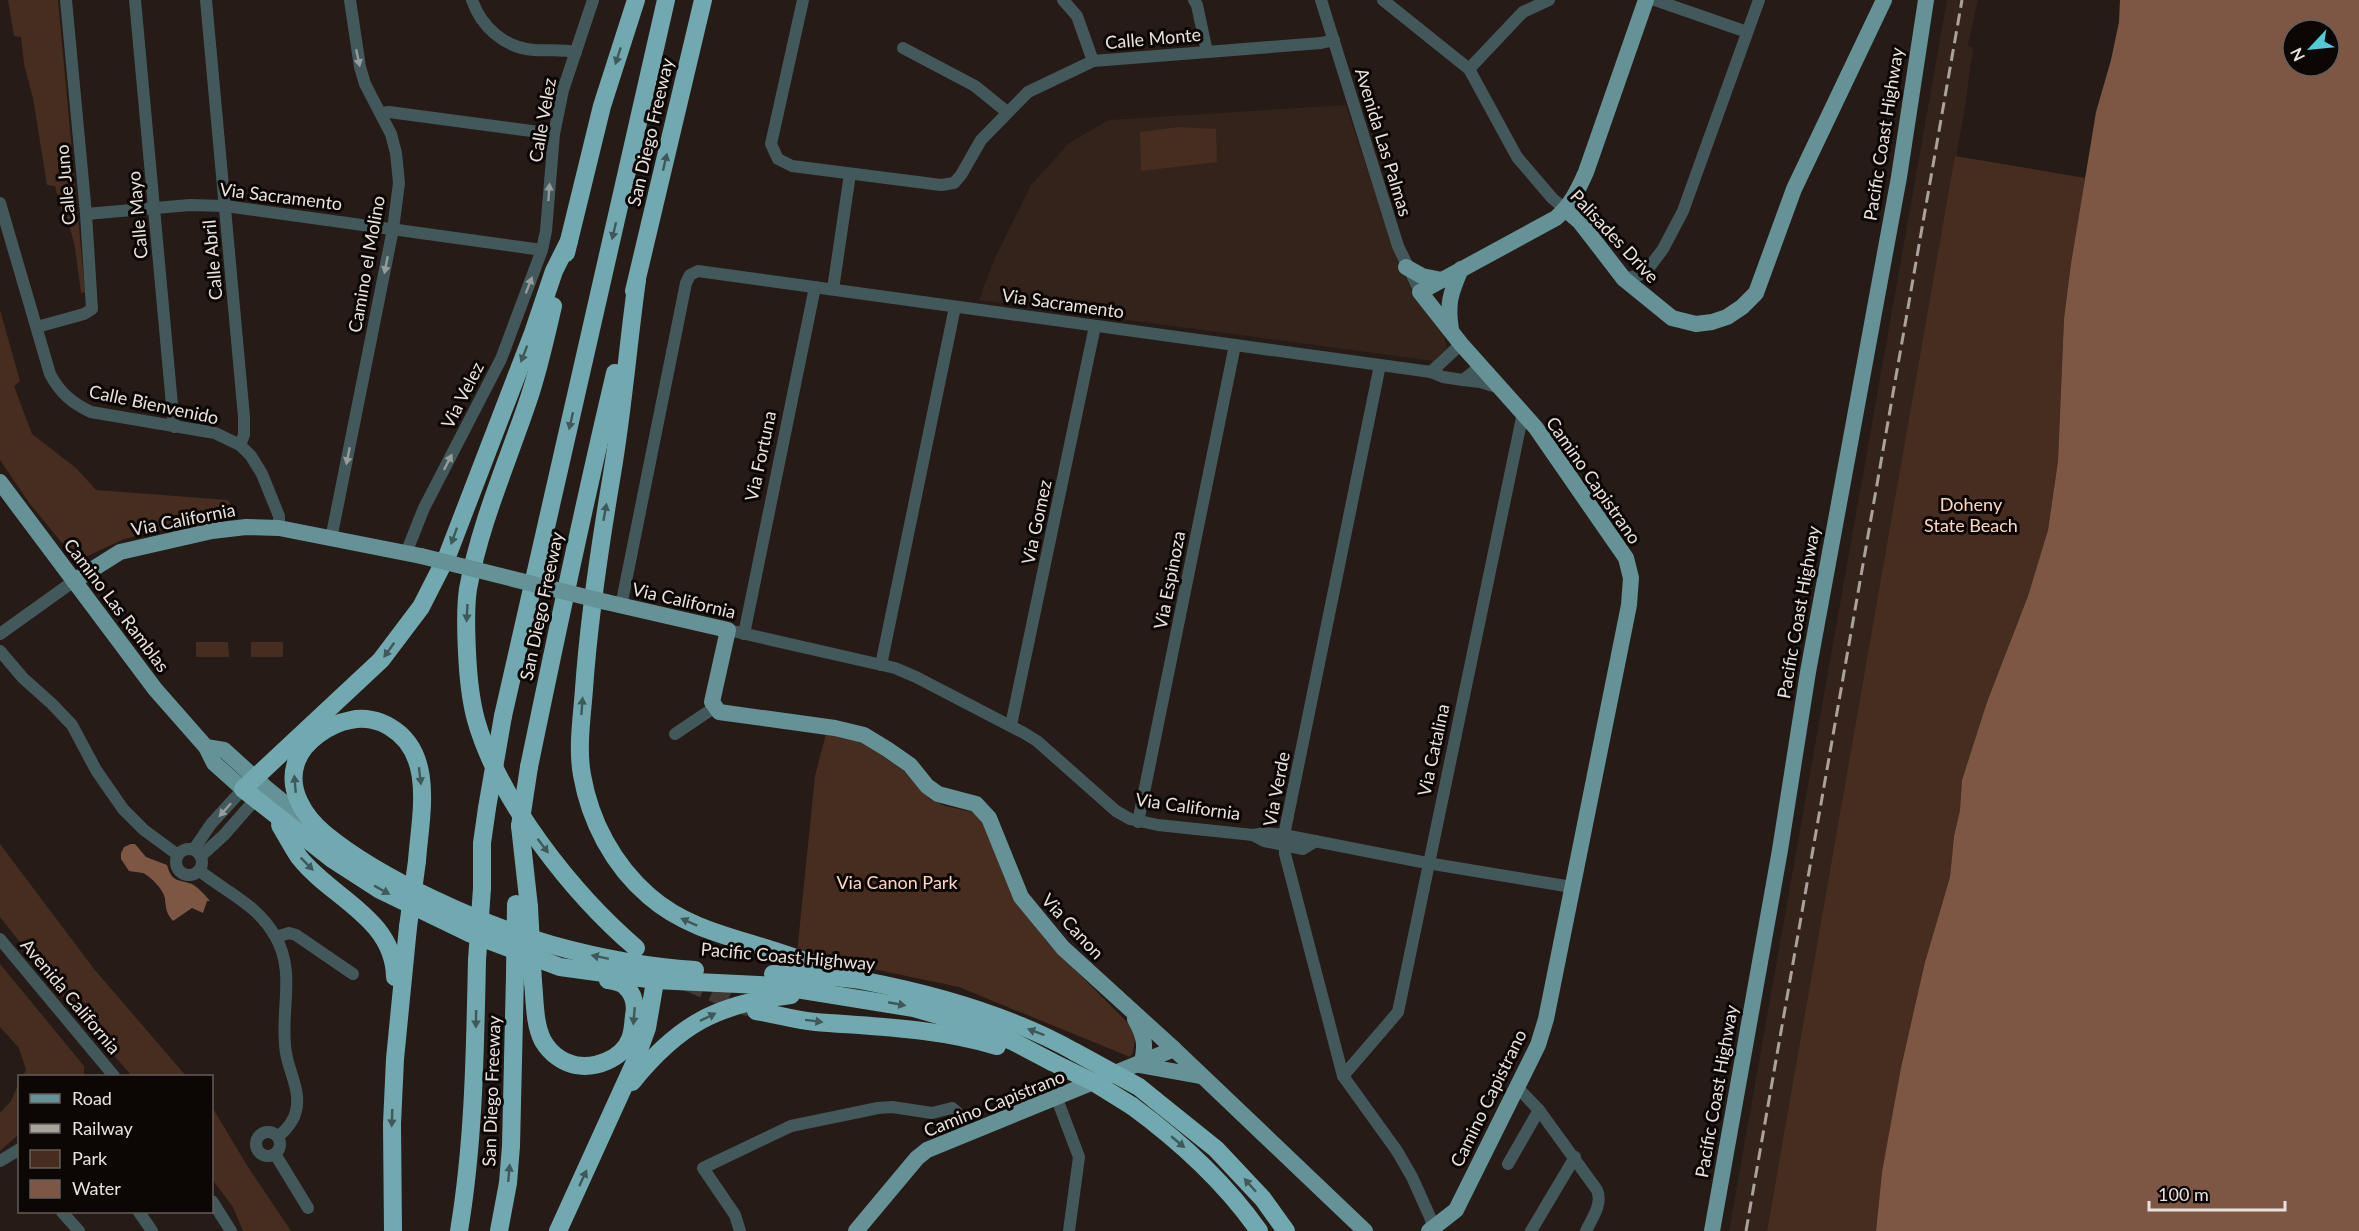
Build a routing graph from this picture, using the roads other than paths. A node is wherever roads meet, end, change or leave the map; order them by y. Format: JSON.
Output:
{"nodes":[{"id":1,"x":66,"y":0,"type":"edge"},
{"id":2,"x":135,"y":0,"type":"edge"},
{"id":3,"x":206,"y":0,"type":"edge"},
{"id":4,"x":350,"y":0,"type":"edge"},
{"id":5,"x":472,"y":0,"type":"edge"},
{"id":6,"x":593,"y":0,"type":"edge"},
{"id":7,"x":636,"y":0,"type":"edge"},
{"id":8,"x":666,"y":0,"type":"edge"},
{"id":9,"x":703,"y":0,"type":"edge"},
{"id":10,"x":803,"y":0,"type":"edge"},
{"id":11,"x":1063,"y":0,"type":"edge"},
{"id":12,"x":1194,"y":0,"type":"edge"},
{"id":13,"x":1321,"y":0,"type":"edge"},
{"id":14,"x":1383,"y":0,"type":"edge"},
{"id":15,"x":1549,"y":0,"type":"edge"},
{"id":16,"x":1646,"y":0,"type":"edge"},
{"id":17,"x":1655,"y":0,"type":"edge"},
{"id":18,"x":1759,"y":0,"type":"edge"},
{"id":19,"x":1884,"y":0,"type":"edge"},
{"id":20,"x":1926,"y":0,"type":"edge"},
{"id":21,"x":1747,"y":32,"type":"junction"},
{"id":22,"x":1334,"y":40,"type":"junction"},
{"id":23,"x":903,"y":48,"type":"dead end"},
{"id":24,"x":1207,"y":51,"type":"junction"},
{"id":25,"x":576,"y":52,"type":"junction"},
{"id":26,"x":1093,"y":61,"type":"junction"},
{"id":27,"x":1469,"y":69,"type":"junction"},
{"id":28,"x":1007,"y":112,"type":"junction"},
{"id":29,"x":382,"y":113,"type":"junction"},
{"id":30,"x":554,"y":134,"type":"junction"},
{"id":31,"x":850,"y":174,"type":"junction"},
{"id":32,"x":0,"y":203,"type":"edge"},
{"id":33,"x":225,"y":206,"type":"junction"},
{"id":34,"x":154,"y":208,"type":"junction"},
{"id":35,"x":1566,"y":210,"type":"junction"},
{"id":36,"x":86,"y":214,"type":"junction"},
{"id":37,"x":393,"y":229,"type":"junction"},
{"id":38,"x":569,"y":241,"type":"junction"},
{"id":39,"x":542,"y":250,"type":"junction"},
{"id":40,"x":1407,"y":267,"type":"junction"},
{"id":41,"x":1461,"y":269,"type":"junction"},
{"id":42,"x":1624,"y":279,"type":"junction"},
{"id":43,"x":637,"y":280,"type":"junction"},
{"id":44,"x":1442,"y":280,"type":"junction"},
{"id":45,"x":815,"y":287,"type":"junction"},
{"id":46,"x":833,"y":289,"type":"junction"},
{"id":47,"x":1420,"y":292,"type":"junction"},
{"id":48,"x":956,"y":307,"type":"junction"},
{"id":49,"x":1095,"y":326,"type":"junction"},
{"id":50,"x":37,"y":327,"type":"junction"},
{"id":51,"x":1456,"y":338,"type":"junction"},
{"id":52,"x":1235,"y":345,"type":"junction"},
{"id":53,"x":1380,"y":365,"type":"junction"},
{"id":54,"x":1481,"y":366,"type":"junction"},
{"id":55,"x":1431,"y":372,"type":"junction"},
{"id":56,"x":1463,"y":380,"type":"junction"},
{"id":57,"x":1501,"y":388,"type":"junction"},
{"id":58,"x":1523,"y":413,"type":"junction"},
{"id":59,"x":174,"y":427,"type":"junction"},
{"id":60,"x":240,"y":445,"type":"junction"},
{"id":61,"x":0,"y":482,"type":"edge"},
{"id":62,"x":279,"y":528,"type":"junction"},
{"id":63,"x":331,"y":538,"type":"junction"},
{"id":64,"x":413,"y":554,"type":"junction"},
{"id":65,"x":74,"y":581,"type":"junction"},
{"id":66,"x":614,"y":604,"type":"junction"},
{"id":67,"x":736,"y":632,"type":"junction"},
{"id":68,"x":0,"y":634,"type":"edge"},
{"id":69,"x":0,"y":651,"type":"edge"},
{"id":70,"x":881,"y":665,"type":"junction"},
{"id":71,"x":715,"y":707,"type":"junction"},
{"id":72,"x":1011,"y":725,"type":"junction"},
{"id":73,"x":675,"y":734,"type":"dead end"},
{"id":74,"x":255,"y":789,"type":"junction"},
{"id":75,"x":274,"y":816,"type":"junction"},
{"id":76,"x":1138,"y":822,"type":"junction"},
{"id":77,"x":520,"y":825,"type":"junction"},
{"id":78,"x":323,"y":833,"type":"junction"},
{"id":79,"x":1284,"y":840,"type":"junction"},
{"id":80,"x":201,"y":851,"type":"junction"},
{"id":81,"x":178,"y":855,"type":"junction"},
{"id":82,"x":1427,"y":863,"type":"junction"},
{"id":83,"x":200,"y":871,"type":"junction"},
{"id":84,"x":1572,"y":887,"type":"junction"},
{"id":85,"x":523,"y":906,"type":"junction"},
{"id":86,"x":276,"y":937,"type":"junction"},
{"id":87,"x":0,"y":939,"type":"edge"},
{"id":88,"x":636,"y":948,"type":"dead end"},
{"id":89,"x":560,"y":967,"type":"junction"},
{"id":90,"x":353,"y":974,"type":"dead end"},
{"id":91,"x":656,"y":974,"type":"junction"},
{"id":92,"x":864,"y":981,"type":"junction"},
{"id":93,"x":818,"y":992,"type":"junction"},
{"id":94,"x":756,"y":1011,"type":"tunnel mouth"},
{"id":95,"x":1132,"y":1012,"type":"junction"},
{"id":96,"x":397,"y":1021,"type":"junction"},
{"id":97,"x":1174,"y":1049,"type":"junction"},
{"id":98,"x":1052,"y":1062,"type":"junction"},
{"id":99,"x":1140,"y":1065,"type":"junction"},
{"id":100,"x":112,"y":1075,"type":"edge"},
{"id":101,"x":1343,"y":1076,"type":"junction"},
{"id":102,"x":1203,"y":1077,"type":"junction"},
{"id":103,"x":1516,"y":1086,"type":"junction"},
{"id":104,"x":619,"y":1098,"type":"junction"},
{"id":105,"x":1057,"y":1099,"type":"junction"},
{"id":106,"x":1539,"y":1110,"type":"junction"},
{"id":107,"x":967,"y":1133,"type":"junction"},
{"id":108,"x":278,"y":1137,"type":"junction"},
{"id":109,"x":275,"y":1154,"type":"junction"},
{"id":110,"x":17,"y":1156,"type":"edge"},
{"id":111,"x":1575,"y":1157,"type":"junction"},
{"id":112,"x":0,"y":1161,"type":"edge"},
{"id":113,"x":1508,"y":1164,"type":"dead end"},
{"id":114,"x":213,"y":1203,"type":"edge"},
{"id":115,"x":308,"y":1209,"type":"dead end"},
{"id":116,"x":1244,"y":1210,"type":"junction"},
{"id":117,"x":63,"y":1213,"type":"edge"},
{"id":118,"x":140,"y":1213,"type":"edge"},
{"id":119,"x":1432,"y":1230,"type":"edge"},
{"id":120,"x":79,"y":1231,"type":"edge"},
{"id":121,"x":152,"y":1231,"type":"edge"},
{"id":122,"x":231,"y":1231,"type":"edge"},
{"id":123,"x":393,"y":1231,"type":"edge"},
{"id":124,"x":459,"y":1231,"type":"edge"},
{"id":125,"x":499,"y":1231,"type":"edge"},
{"id":126,"x":558,"y":1231,"type":"edge"},
{"id":127,"x":740,"y":1231,"type":"edge"},
{"id":128,"x":856,"y":1231,"type":"edge"},
{"id":129,"x":1069,"y":1231,"type":"edge"},
{"id":130,"x":1253,"y":1231,"type":"edge"},
{"id":131,"x":1259,"y":1231,"type":"edge"},
{"id":132,"x":1286,"y":1231,"type":"edge"},
{"id":133,"x":1365,"y":1231,"type":"edge"},
{"id":134,"x":1531,"y":1231,"type":"edge"},
{"id":135,"x":1586,"y":1231,"type":"edge"},
{"id":136,"x":1712,"y":1231,"type":"edge"}],
"edges":[{"from":1,"to":36,"type":"street","name":"Calle Juno"},
{"from":2,"to":34,"type":"street","name":"Calle Mayo"},
{"from":3,"to":33,"type":"street","name":"Calle Abril"},
{"from":4,"to":29,"type":"street","name":"Camino el Molino","one_way":true},
{"from":5,"to":25,"type":"street"},
{"from":6,"to":25,"type":"street","name":"Calle Velez"},
{"from":7,"to":38,"type":"highway","one_way":true},
{"from":8,"to":124,"type":"highway","name":"San Diego Freeway","one_way":true,"bridge":true},
{"from":43,"to":9,"type":"highway","name":"San Diego Freeway","one_way":true},
{"from":10,"to":31,"type":"street"},
{"from":11,"to":26,"type":"street"},
{"from":12,"to":24,"type":"street"},
{"from":13,"to":22,"type":"street","name":"Avenida Las Palmas"},
{"from":14,"to":27,"type":"street","name":"Palisades Drive"},
{"from":15,"to":27,"type":"street"},
{"from":16,"to":35,"type":"main road"},
{"from":17,"to":21,"type":"street"},
{"from":18,"to":21,"type":"street"},
{"from":19,"to":42,"type":"main road","name":"Palisades Drive"},
{"from":20,"to":136,"type":"main road","name":"Pacific Coast Highway"},
{"from":21,"to":42,"type":"street"},
{"from":22,"to":24,"type":"street","name":"Calle Monte"},
{"from":22,"to":40,"type":"street","name":"Avenida Las Palmas"},
{"from":23,"to":28,"type":"street"},
{"from":24,"to":26,"type":"street","name":"Calle Monte"},
{"from":25,"to":30,"type":"street","name":"Calle Velez"},
{"from":26,"to":28,"type":"street","name":"Calle Monte"},
{"from":27,"to":35,"type":"street","name":"Palisades Drive"},
{"from":28,"to":31,"type":"street","name":"Calle Monte"},
{"from":29,"to":30,"type":"street"},
{"from":29,"to":37,"type":"street","name":"Camino el Molino"},
{"from":39,"to":30,"type":"street","name":"Calle Velez","one_way":true},
{"from":31,"to":46,"type":"street"},
{"from":32,"to":50,"type":"street","name":"Calle Bienvenido"},
{"from":33,"to":34,"type":"street","name":"Via Sacramento"},
{"from":33,"to":37,"type":"street","name":"Via Sacramento"},
{"from":33,"to":60,"type":"street","name":"Calle Abril"},
{"from":34,"to":36,"type":"street","name":"Via Sacramento"},
{"from":34,"to":59,"type":"street","name":"Calle Mayo"},
{"from":35,"to":41,"type":"main road"},
{"from":35,"to":42,"type":"main road","name":"Palisades Drive"},
{"from":36,"to":50,"type":"street","name":"Calle Juno"},
{"from":37,"to":39,"type":"street","name":"Via Sacramento"},
{"from":37,"to":63,"type":"street","name":"Camino el Molino","one_way":true},
{"from":38,"to":74,"type":"highway","one_way":true},
{"from":38,"to":88,"type":"highway","one_way":true},
{"from":64,"to":39,"type":"street","name":"Via Velez","one_way":true},
{"from":40,"to":44,"type":"main road"},
{"from":40,"to":47,"type":"street","name":"Avenida Las Palmas"},
{"from":41,"to":44,"type":"main road"},
{"from":41,"to":51,"type":"main road"},
{"from":43,"to":77,"type":"highway","name":"San Diego Freeway","bridge":true},
{"from":92,"to":43,"type":"highway","one_way":true},
{"from":44,"to":47,"type":"main road"},
{"from":45,"to":46,"type":"street","name":"Via Sacramento"},
{"from":45,"to":66,"type":"street","name":"Via Sacramento"},
{"from":45,"to":67,"type":"street","name":"Via Fortuna"},
{"from":46,"to":48,"type":"street","name":"Via Sacramento"},
{"from":47,"to":51,"type":"main road","name":"Camino Capistrano"},
{"from":48,"to":49,"type":"street","name":"Via Sacramento"},
{"from":48,"to":70,"type":"street"},
{"from":49,"to":52,"type":"street","name":"Via Sacramento"},
{"from":49,"to":72,"type":"street","name":"Via Gomez"},
{"from":50,"to":59,"type":"street","name":"Calle Bienvenido"},
{"from":51,"to":54,"type":"main road","name":"Camino Capistrano"},
{"from":51,"to":55,"type":"street"},
{"from":52,"to":53,"type":"street","name":"Via Sacramento"},
{"from":52,"to":76,"type":"street","name":"Via Espinoza"},
{"from":53,"to":55,"type":"street","name":"Via Sacramento"},
{"from":53,"to":79,"type":"street","name":"Via Verde"},
{"from":54,"to":56,"type":"street"},
{"from":54,"to":57,"type":"main road","name":"Camino Capistrano"},
{"from":55,"to":56,"type":"street","name":"Via Sacramento"},
{"from":56,"to":57,"type":"street","name":"Via Sacramento"},
{"from":57,"to":58,"type":"main road","name":"Camino Capistrano"},
{"from":58,"to":82,"type":"street","name":"Via Catalina"},
{"from":58,"to":84,"type":"main road","name":"Camino Capistrano"},
{"from":59,"to":60,"type":"street","name":"Calle Bienvenido"},
{"from":60,"to":62,"type":"street","name":"Calle Bienvenido"},
{"from":61,"to":65,"type":"main road","name":"Camino Las Ramblas"},
{"from":62,"to":63,"type":"main road","name":"Via California"},
{"from":62,"to":65,"type":"main road","name":"Via California"},
{"from":63,"to":64,"type":"main road","name":"Via California"},
{"from":64,"to":66,"type":"main road","name":"Via California","bridge":true},
{"from":65,"to":68,"type":"street"},
{"from":65,"to":74,"type":"main road","name":"Camino Las Ramblas"},
{"from":66,"to":67,"type":"main road","name":"Via California"},
{"from":67,"to":70,"type":"street","name":"Via California"},
{"from":67,"to":71,"type":"main road","name":"Via Fortuna"},
{"from":69,"to":81,"type":"street"},
{"from":70,"to":72,"type":"street","name":"Via California"},
{"from":71,"to":73,"type":"street"},
{"from":71,"to":95,"type":"main road","name":"Via Canon"},
{"from":72,"to":76,"type":"street","name":"Via California"},
{"from":74,"to":75,"type":"highway","name":"Pacific Coast Highway"},
{"from":74,"to":78,"type":"main road","name":"Pacific Coast Highway"},
{"from":74,"to":80,"type":"street"},
{"from":75,"to":89,"type":"highway","name":"Pacific Coast Highway","one_way":true},
{"from":75,"to":96,"type":"highway","one_way":true},
{"from":76,"to":79,"type":"street","name":"Via California"},
{"from":77,"to":85,"type":"highway","name":"San Diego Freeway"},
{"from":77,"to":85,"type":"highway"},
{"from":91,"to":78,"type":"highway","name":"Pacific Coast Highway","one_way":true},
{"from":78,"to":96,"type":"highway","one_way":true,"bridge":true},
{"from":79,"to":82,"type":"street","name":"Via California"},
{"from":79,"to":101,"type":"street","name":"Via Verde"},
{"from":80,"to":81,"type":"street"},
{"from":80,"to":83,"type":"street"},
{"from":81,"to":83,"type":"street"},
{"from":82,"to":84,"type":"street","name":"Via California"},
{"from":82,"to":101,"type":"street","name":"Via Catalina"},
{"from":83,"to":86,"type":"street"},
{"from":84,"to":103,"type":"main road","name":"Camino Capistrano"},
{"from":89,"to":85,"type":"highway","one_way":true,"bridge":true},
{"from":125,"to":85,"type":"highway","name":"San Diego Freeway","one_way":true,"bridge":true},
{"from":86,"to":90,"type":"street"},
{"from":86,"to":108,"type":"street"},
{"from":87,"to":100,"type":"street","name":"Avenida California"},
{"from":89,"to":91,"type":"highway","name":"Pacific Coast Highway"},
{"from":91,"to":92,"type":"highway","name":"Pacific Coast Highway"},
{"from":91,"to":93,"type":"highway","name":"Pacific Coast Highway"},
{"from":91,"to":104,"type":"highway"},
{"from":132,"to":92,"type":"highway","name":"Pacific Coast Highway","one_way":true,"bridge":true},
{"from":93,"to":98,"type":"highway","name":"Pacific Coast Highway","one_way":true},
{"from":104,"to":93,"type":"highway","one_way":true},
{"from":94,"to":98,"type":"highway","one_way":true},
{"from":95,"to":97,"type":"main road","name":"Via Canon"},
{"from":95,"to":99,"type":"main road"},
{"from":96,"to":123,"type":"highway","one_way":true},
{"from":97,"to":99,"type":"main road","name":"Camino Capistrano"},
{"from":97,"to":102,"type":"main road","name":"Via Canon"},
{"from":98,"to":116,"type":"highway","name":"Pacific Coast Highway","one_way":true,"bridge":true},
{"from":99,"to":102,"type":"main road"},
{"from":99,"to":105,"type":"main road","name":"Camino Capistrano"},
{"from":101,"to":119,"type":"street","name":"Via Verde"},
{"from":102,"to":133,"type":"main road","name":"Via Canon"},
{"from":103,"to":106,"type":"street"},
{"from":103,"to":119,"type":"main road","name":"Camino Capistrano"},
{"from":126,"to":104,"type":"highway","one_way":true},
{"from":105,"to":107,"type":"main road","name":"Camino Capistrano"},
{"from":105,"to":129,"type":"street"},
{"from":106,"to":111,"type":"street"},
{"from":106,"to":113,"type":"street"},
{"from":107,"to":127,"type":"street"},
{"from":107,"to":128,"type":"main road","name":"Camino Capistrano"},
{"from":108,"to":109,"type":"street"},
{"from":108,"to":109,"type":"street"},
{"from":109,"to":115,"type":"street"},
{"from":110,"to":112,"type":"street"},
{"from":111,"to":134,"type":"street"},
{"from":111,"to":135,"type":"street"},
{"from":114,"to":122,"type":"street"},
{"from":116,"to":130,"type":"highway"},
{"from":116,"to":131,"type":"highway","name":"Pacific Coast Highway"},
{"from":117,"to":120,"type":"street"},
{"from":118,"to":121,"type":"street"}]}
